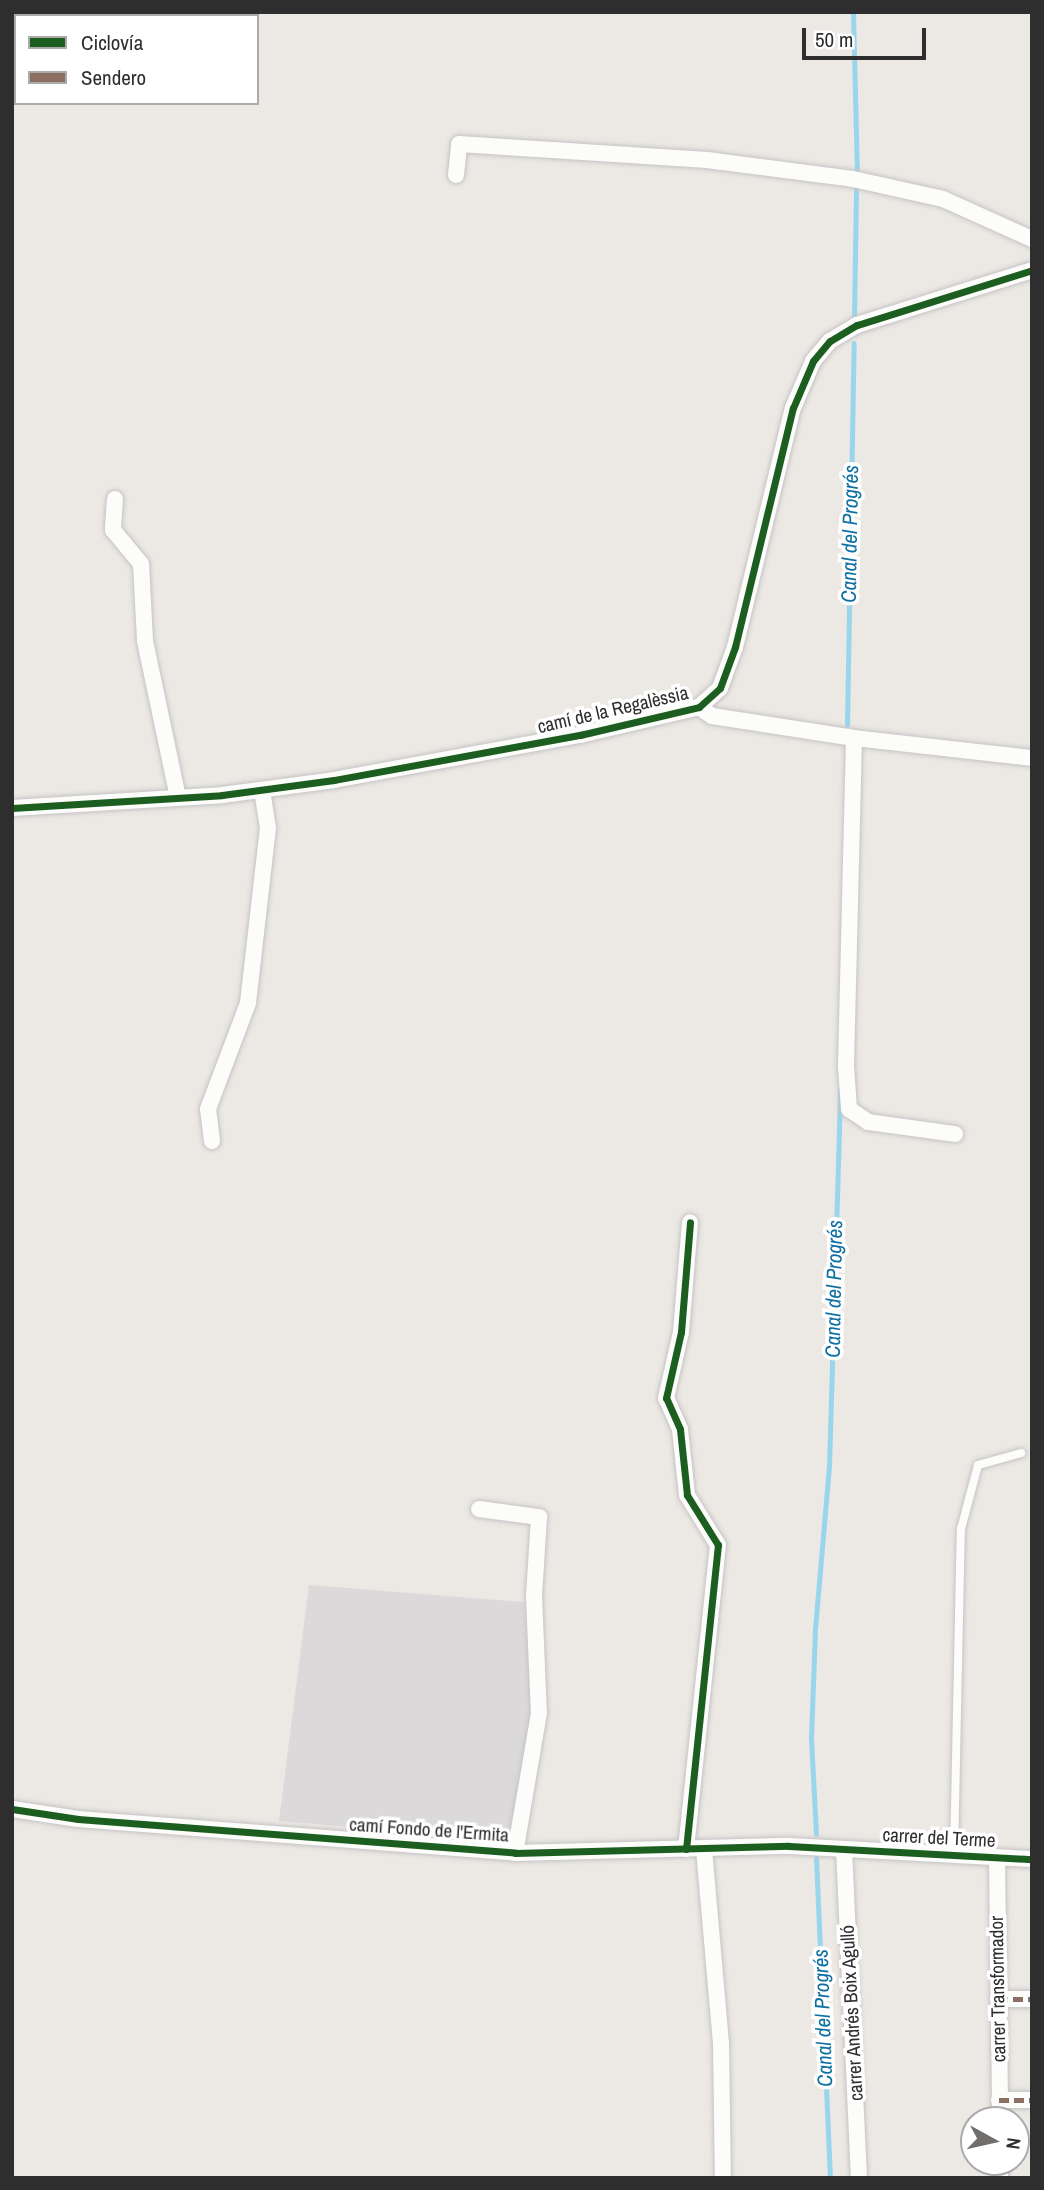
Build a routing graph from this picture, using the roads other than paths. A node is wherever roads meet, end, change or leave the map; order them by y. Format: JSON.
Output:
{"nodes":[{"id":1,"x":456,"y":175,"type":"dead end"},
{"id":2,"x":1032,"y":239,"type":"edge"},
{"id":3,"x":1032,"y":271,"type":"edge"},
{"id":4,"x":116,"y":499,"type":"dead end"},
{"id":5,"x":699,"y":707,"type":"junction"},
{"id":6,"x":854,"y":738,"type":"junction"},
{"id":7,"x":1032,"y":758,"type":"edge"},
{"id":8,"x":262,"y":790,"type":"junction"},
{"id":9,"x":178,"y":797,"type":"junction"},
{"id":10,"x":12,"y":808,"type":"edge"},
{"id":11,"x":955,"y":1134,"type":"dead end"},
{"id":12,"x":212,"y":1141,"type":"dead end"},
{"id":13,"x":690,"y":1222,"type":"dead end"},
{"id":14,"x":1021,"y":1453,"type":"dead end"},
{"id":15,"x":479,"y":1509,"type":"dead end"},
{"id":16,"x":12,"y":1809,"type":"edge"},
{"id":17,"x":686,"y":1849,"type":"junction"},
{"id":18,"x":704,"y":1849,"type":"junction"},
{"id":19,"x":844,"y":1849,"type":"junction"},
{"id":20,"x":516,"y":1853,"type":"junction"},
{"id":21,"x":954,"y":1855,"type":"junction"},
{"id":22,"x":997,"y":1857,"type":"junction"},
{"id":23,"x":1032,"y":1859,"type":"edge"},
{"id":24,"x":998,"y":1999,"type":"junction"},
{"id":25,"x":1032,"y":1999,"type":"edge"},
{"id":26,"x":1032,"y":2100,"type":"edge"},
{"id":27,"x":999,"y":2101,"type":"junction"},
{"id":28,"x":999,"y":2106,"type":"edge"},
{"id":29,"x":723,"y":2178,"type":"edge"},
{"id":30,"x":859,"y":2178,"type":"edge"}],
"edges":[{"from":1,"to":2,"type":"street"},
{"from":3,"to":5,"type":"street","name":"camí de la Regalèssia"},
{"from":4,"to":9,"type":"street"},
{"from":5,"to":6,"type":"street"},
{"from":5,"to":8,"type":"street","name":"camí de la Regalèssia"},
{"from":6,"to":7,"type":"street"},
{"from":6,"to":11,"type":"street"},
{"from":8,"to":9,"type":"street","name":"camí de la Regalèssia"},
{"from":8,"to":12,"type":"street"},
{"from":9,"to":10,"type":"street","name":"camí de la Regalèssia"},
{"from":13,"to":17,"type":"street"},
{"from":14,"to":21,"type":"lane"},
{"from":15,"to":20,"type":"street"},
{"from":16,"to":20,"type":"street","name":"camí Fondo de l'Ermita"},
{"from":17,"to":18,"type":"street","name":"camí Fondo de l'Ermita"},
{"from":17,"to":20,"type":"street","name":"camí Fondo de l'Ermita"},
{"from":18,"to":19,"type":"street","name":"camí Fondo de l'Ermita"},
{"from":18,"to":29,"type":"street"},
{"from":19,"to":21,"type":"street","name":"carrer del Terme"},
{"from":19,"to":30,"type":"street","name":"carrer Andrés Boix Agulló"},
{"from":21,"to":22,"type":"street","name":"carrer del Terme"},
{"from":22,"to":23,"type":"street","name":"carrer del Terme"},
{"from":22,"to":24,"type":"street","name":"carrer Transformador"},
{"from":24,"to":25,"type":"street"},
{"from":24,"to":27,"type":"street","name":"carrer Transformador"},
{"from":26,"to":27,"type":"street"},
{"from":27,"to":28,"type":"street","name":"carrer Transformador"}]}
